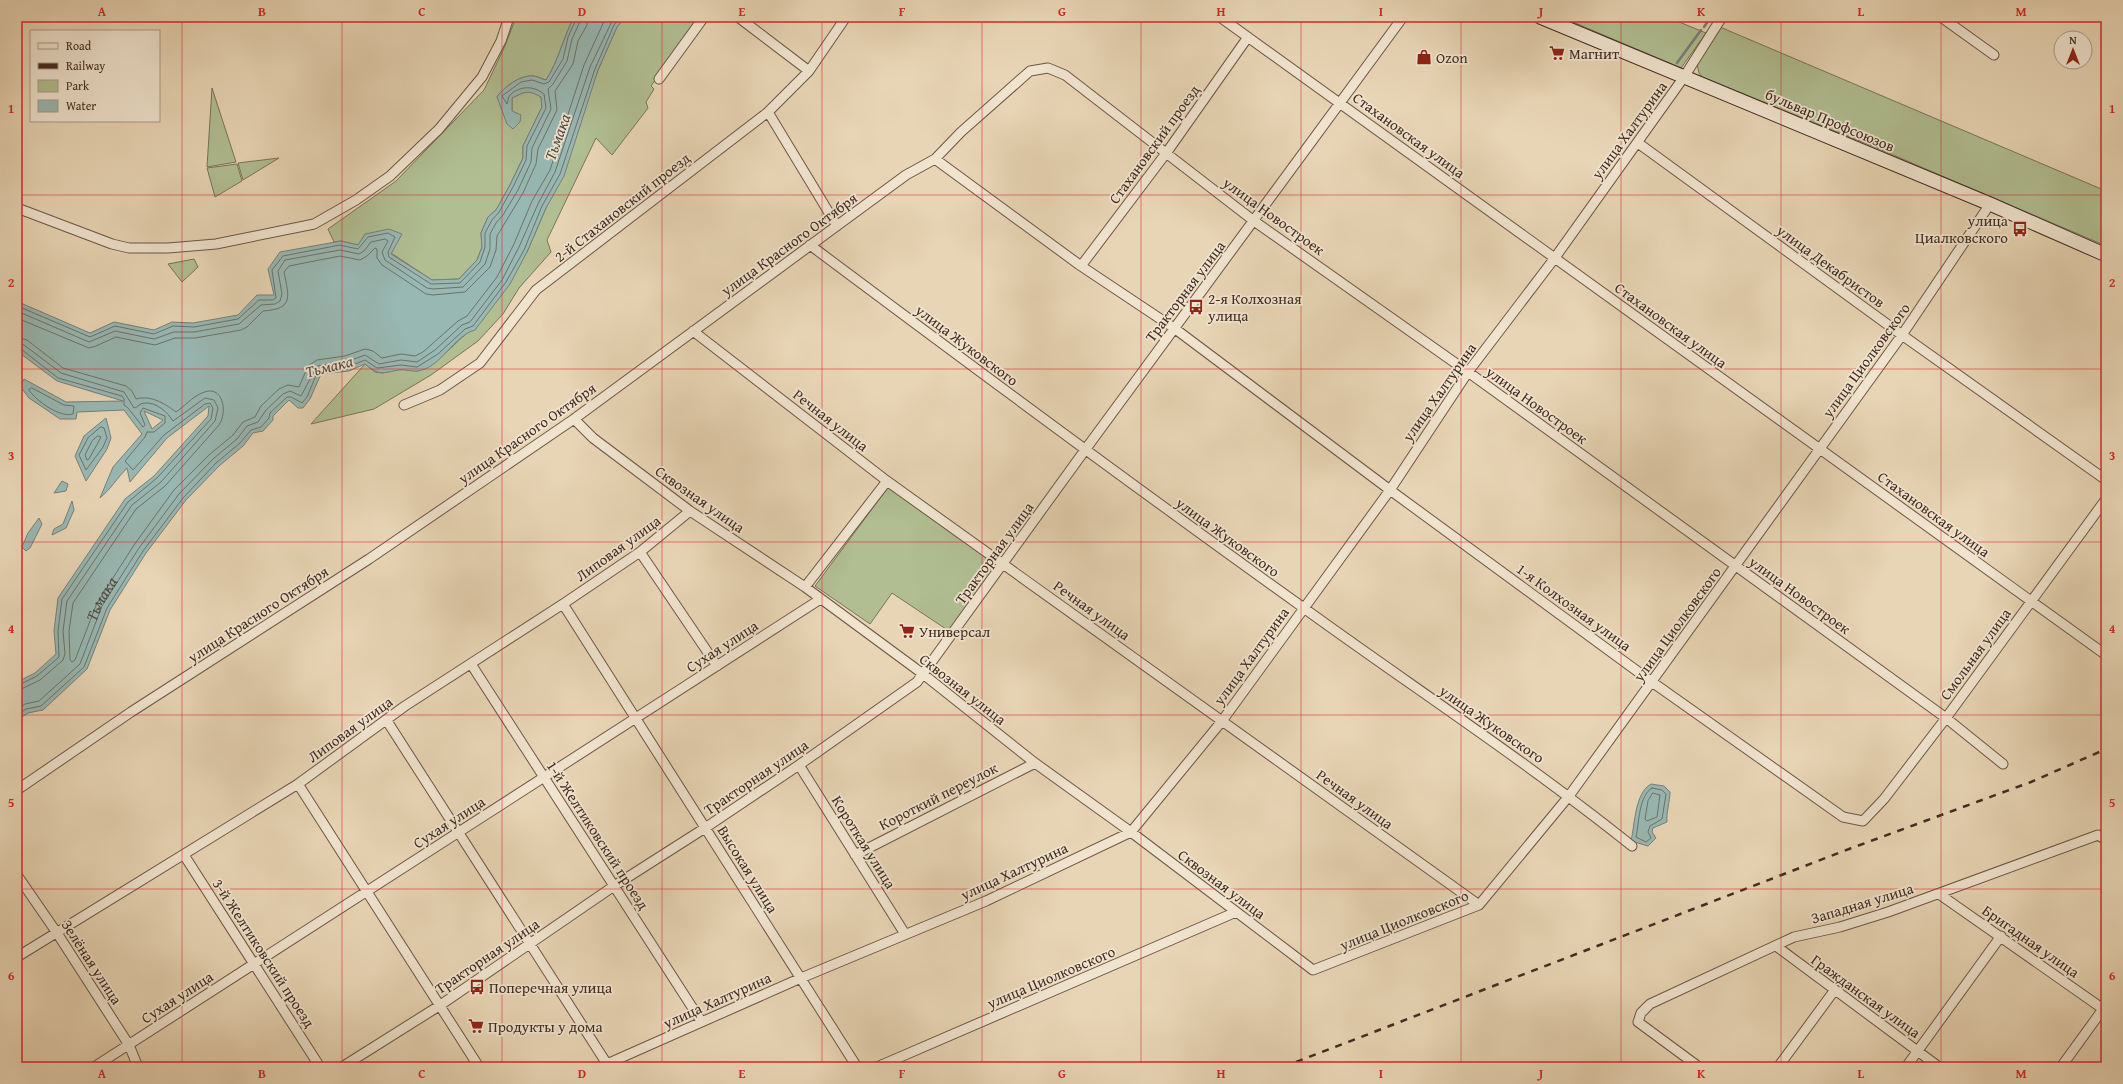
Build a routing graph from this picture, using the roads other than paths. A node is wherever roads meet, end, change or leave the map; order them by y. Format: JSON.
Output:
{"nodes":[{"id":1,"x":509,"y":17,"type":"edge"},
{"id":2,"x":704,"y":17,"type":"edge"},
{"id":3,"x":738,"y":17,"type":"edge"},
{"id":4,"x":846,"y":17,"type":"edge"},
{"id":5,"x":1220,"y":17,"type":"edge"},
{"id":6,"x":1403,"y":17,"type":"edge"},
{"id":7,"x":1540,"y":17,"type":"edge"},
{"id":8,"x":1722,"y":17,"type":"edge"},
{"id":9,"x":1940,"y":17,"type":"edge"},
{"id":10,"x":1248,"y":37,"type":"junction"},
{"id":11,"x":1994,"y":55,"type":"dead end"},
{"id":12,"x":809,"y":71,"type":"junction"},
{"id":13,"x":1030,"y":71,"type":"joint"},
{"id":14,"x":1684,"y":77,"type":"junction"},
{"id":15,"x":659,"y":79,"type":"dead end"},
{"id":16,"x":1340,"y":102,"type":"junction"},
{"id":17,"x":768,"y":112,"type":"junction"},
{"id":18,"x":1638,"y":143,"type":"junction"},
{"id":19,"x":1167,"y":152,"type":"junction"},
{"id":20,"x":935,"y":159,"type":"junction"},
{"id":21,"x":1990,"y":204,"type":"junction"},
{"id":22,"x":17,"y":208,"type":"edge"},
{"id":23,"x":1254,"y":221,"type":"junction"},
{"id":24,"x":837,"y":226,"type":"junction"},
{"id":25,"x":810,"y":245,"type":"junction"},
{"id":26,"x":2106,"y":255,"type":"edge"},
{"id":27,"x":1554,"y":259,"type":"junction"},
{"id":28,"x":1081,"y":266,"type":"junction"},
{"id":29,"x":1174,"y":328,"type":"junction"},
{"id":30,"x":693,"y":331,"type":"junction"},
{"id":31,"x":1902,"y":335,"type":"junction"},
{"id":32,"x":1468,"y":372,"type":"junction"},
{"id":33,"x":404,"y":405,"type":"dead end"},
{"id":34,"x":574,"y":419,"type":"junction"},
{"id":35,"x":1819,"y":449,"type":"junction"},
{"id":36,"x":1084,"y":450,"type":"junction"},
{"id":37,"x":2106,"y":480,"type":"edge"},
{"id":38,"x":887,"y":481,"type":"junction"},
{"id":39,"x":1390,"y":490,"type":"junction"},
{"id":40,"x":2106,"y":499,"type":"edge"},
{"id":41,"x":690,"y":511,"type":"junction"},
{"id":42,"x":640,"y":552,"type":"junction"},
{"id":43,"x":1004,"y":564,"type":"junction"},
{"id":44,"x":1736,"y":566,"type":"junction"},
{"id":45,"x":805,"y":587,"type":"junction"},
{"id":46,"x":819,"y":600,"type":"junction"},
{"id":47,"x":2030,"y":601,"type":"junction"},
{"id":48,"x":563,"y":604,"type":"junction"},
{"id":49,"x":1303,"y":608,"type":"junction"},
{"id":50,"x":2106,"y":655,"type":"edge"},
{"id":51,"x":471,"y":664,"type":"junction"},
{"id":52,"x":717,"y":666,"type":"junction"},
{"id":53,"x":923,"y":674,"type":"junction"},
{"id":54,"x":1652,"y":682,"type":"junction"},
{"id":55,"x":636,"y":718,"type":"junction"},
{"id":56,"x":1946,"y":718,"type":"junction"},
{"id":57,"x":387,"y":721,"type":"junction"},
{"id":58,"x":1222,"y":721,"type":"junction"},
{"id":59,"x":1035,"y":763,"type":"junction"},
{"id":60,"x":2003,"y":764,"type":"dead end"},
{"id":61,"x":799,"y":765,"type":"junction"},
{"id":62,"x":544,"y":777,"type":"junction"},
{"id":63,"x":298,"y":784,"type":"junction"},
{"id":64,"x":17,"y":790,"type":"edge"},
{"id":65,"x":1569,"y":796,"type":"junction"},
{"id":66,"x":1863,"y":821,"type":"joint"},
{"id":67,"x":705,"y":828,"type":"junction"},
{"id":68,"x":458,"y":832,"type":"junction"},
{"id":69,"x":1131,"y":832,"type":"junction"},
{"id":70,"x":2106,"y":840,"type":"edge"},
{"id":71,"x":1632,"y":846,"type":"dead end"},
{"id":72,"x":184,"y":855,"type":"junction"},
{"id":73,"x":855,"y":855,"type":"junction"},
{"id":74,"x":17,"y":875,"type":"edge"},
{"id":75,"x":614,"y":886,"type":"junction"},
{"id":76,"x":366,"y":892,"type":"junction"},
{"id":77,"x":1939,"y":894,"type":"junction"},
{"id":78,"x":1479,"y":905,"type":"junction"},
{"id":79,"x":1236,"y":912,"type":"junction"},
{"id":80,"x":57,"y":933,"type":"junction"},
{"id":81,"x":905,"y":934,"type":"junction"},
{"id":82,"x":2001,"y":936,"type":"junction"},
{"id":83,"x":530,"y":944,"type":"junction"},
{"id":84,"x":1776,"y":946,"type":"junction"},
{"id":85,"x":17,"y":957,"type":"edge"},
{"id":86,"x":254,"y":964,"type":"junction"},
{"id":87,"x":1313,"y":970,"type":"joint"},
{"id":88,"x":801,"y":978,"type":"junction"},
{"id":89,"x":1834,"y":991,"type":"junction"},
{"id":90,"x":439,"y":1006,"type":"junction"},
{"id":91,"x":2104,"y":1010,"type":"edge"},
{"id":92,"x":702,"y":1021,"type":"junction"},
{"id":93,"x":129,"y":1045,"type":"junction"},
{"id":94,"x":1917,"y":1051,"type":"junction"},
{"id":95,"x":603,"y":1066,"type":"edge"},
{"id":96,"x":94,"y":1067,"type":"edge"},
{"id":97,"x":138,"y":1067,"type":"edge"},
{"id":98,"x":320,"y":1067,"type":"edge"},
{"id":99,"x":342,"y":1067,"type":"edge"},
{"id":100,"x":479,"y":1067,"type":"edge"},
{"id":101,"x":857,"y":1067,"type":"edge"},
{"id":102,"x":877,"y":1067,"type":"edge"},
{"id":103,"x":1699,"y":1067,"type":"edge"},
{"id":104,"x":1778,"y":1067,"type":"edge"},
{"id":105,"x":1906,"y":1067,"type":"edge"},
{"id":106,"x":1939,"y":1067,"type":"edge"},
{"id":107,"x":2061,"y":1067,"type":"edge"}],
"edges":[{"from":1,"to":22,"type":"street"},
{"from":2,"to":15,"type":"street"},
{"from":3,"to":12,"type":"street"},
{"from":4,"to":12,"type":"street","name":"2-й Стахановский проезд"},
{"from":5,"to":10,"type":"street","name":"Стахановская улица"},
{"from":6,"to":16,"type":"street","name":"Тракторная улица"},
{"from":7,"to":14,"type":"main road","name":"бульвар Профсоюзов"},
{"from":8,"to":14,"type":"street","name":"улица Халтурина"},
{"from":9,"to":11,"type":"street"},
{"from":10,"to":16,"type":"street","name":"Стахановская улица"},
{"from":10,"to":19,"type":"street","name":"Стахановский проезд"},
{"from":12,"to":17,"type":"street","name":"2-й Стахановский проезд"},
{"from":13,"to":19,"type":"street","name":"улица Новостроек"},
{"from":13,"to":20,"type":"street","name":"улица Красного Октября"},
{"from":14,"to":18,"type":"street","name":"улица Халтурина"},
{"from":14,"to":21,"type":"main road","name":"бульвар Профсоюзов"},
{"from":16,"to":23,"type":"street","name":"Тракторная улица"},
{"from":16,"to":27,"type":"street","name":"Стахановская улица"},
{"from":17,"to":24,"type":"street"},
{"from":17,"to":33,"type":"street","name":"2-й Стахановский проезд"},
{"from":18,"to":27,"type":"street","name":"улица Халтурина"},
{"from":18,"to":31,"type":"street","name":"улица Декабристов"},
{"from":19,"to":23,"type":"street","name":"улица Новостроек"},
{"from":19,"to":28,"type":"street","name":"Стахановский проезд"},
{"from":20,"to":24,"type":"street","name":"улица Красного Октября"},
{"from":20,"to":28,"type":"street"},
{"from":21,"to":26,"type":"main road","name":"бульвар Профсоюзов"},
{"from":21,"to":31,"type":"street","name":"улица Циолковского"},
{"from":23,"to":29,"type":"street","name":"Тракторная улица"},
{"from":23,"to":32,"type":"street","name":"улица Новостроек"},
{"from":24,"to":25,"type":"street","name":"улица Красного Октября"},
{"from":25,"to":30,"type":"street","name":"улица Красного Октября"},
{"from":25,"to":36,"type":"street","name":"улица Жуковского"},
{"from":27,"to":32,"type":"street","name":"улица Халтурина"},
{"from":27,"to":35,"type":"street","name":"Стахановская улица"},
{"from":28,"to":29,"type":"street"},
{"from":29,"to":36,"type":"street","name":"Тракторная улица"},
{"from":29,"to":39,"type":"street"},
{"from":30,"to":34,"type":"street","name":"улица Красного Октября"},
{"from":30,"to":38,"type":"street","name":"Речная улица"},
{"from":31,"to":35,"type":"street","name":"улица Циолковского"},
{"from":31,"to":37,"type":"street","name":"улица Декабристов"},
{"from":32,"to":39,"type":"street","name":"улица Халтурина"},
{"from":32,"to":44,"type":"street","name":"улица Новостроек"},
{"from":34,"to":41,"type":"street","name":"Сквозная улица"},
{"from":34,"to":64,"type":"street","name":"улица Красного Октября"},
{"from":35,"to":44,"type":"street","name":"улица Циолковского"},
{"from":35,"to":47,"type":"street","name":"Стахановская улица"},
{"from":36,"to":43,"type":"street","name":"Тракторная улица"},
{"from":36,"to":49,"type":"street","name":"улица Жуковского"},
{"from":38,"to":43,"type":"street","name":"Речная улица"},
{"from":38,"to":45,"type":"street"},
{"from":39,"to":49,"type":"street","name":"улица Халтурина"},
{"from":39,"to":54,"type":"street","name":"1-я Колхозная улица"},
{"from":40,"to":47,"type":"street","name":"Смольная улица"},
{"from":41,"to":42,"type":"street","name":"Липовая улица"},
{"from":41,"to":45,"type":"street","name":"Сквозная улица"},
{"from":42,"to":48,"type":"street","name":"Липовая улица"},
{"from":42,"to":52,"type":"street"},
{"from":43,"to":53,"type":"street","name":"Тракторная улица"},
{"from":43,"to":58,"type":"street","name":"Речная улица"},
{"from":44,"to":54,"type":"street","name":"улица Циолковского"},
{"from":44,"to":56,"type":"street","name":"улица Новостроек"},
{"from":45,"to":46,"type":"street","name":"Сквозная улица"},
{"from":46,"to":52,"type":"street","name":"Сухая улица"},
{"from":46,"to":53,"type":"street","name":"Сквозная улица"},
{"from":47,"to":50,"type":"street","name":"Стахановская улица"},
{"from":47,"to":56,"type":"street","name":"Смольная улица"},
{"from":48,"to":51,"type":"street","name":"Липовая улица"},
{"from":48,"to":55,"type":"street","name":"Высокая улица"},
{"from":49,"to":58,"type":"street","name":"улица Халтурина"},
{"from":49,"to":65,"type":"street","name":"улица Жуковского"},
{"from":51,"to":57,"type":"street","name":"Липовая улица"},
{"from":51,"to":62,"type":"street","name":"1-й Желтиковский проезд"},
{"from":52,"to":55,"type":"street","name":"Сухая улица"},
{"from":53,"to":59,"type":"street","name":"Сквозная улица"},
{"from":53,"to":61,"type":"street","name":"Тракторная улица"},
{"from":54,"to":65,"type":"street","name":"улица Циолковского"},
{"from":54,"to":66,"type":"street","name":"1-я Колхозная улица"},
{"from":55,"to":62,"type":"street","name":"Сухая улица"},
{"from":55,"to":67,"type":"street","name":"Высокая улица"},
{"from":56,"to":60,"type":"street","name":"улица Новостроек"},
{"from":56,"to":66,"type":"street","name":"Смольная улица"},
{"from":57,"to":63,"type":"street","name":"Липовая улица"},
{"from":57,"to":68,"type":"street"},
{"from":58,"to":69,"type":"street","name":"улица Халтурина"},
{"from":58,"to":78,"type":"street","name":"Речная улица"},
{"from":59,"to":69,"type":"street","name":"Сквозная улица"},
{"from":59,"to":73,"type":"street","name":"Короткий переулок"},
{"from":61,"to":67,"type":"street","name":"Тракторная улица"},
{"from":61,"to":73,"type":"street","name":"Короткая улица"},
{"from":62,"to":68,"type":"street","name":"Сухая улица"},
{"from":62,"to":75,"type":"street","name":"1-й Желтиковский проезд"},
{"from":63,"to":72,"type":"street","name":"Липовая улица"},
{"from":63,"to":76,"type":"street"},
{"from":65,"to":71,"type":"street","name":"улица Жуковского"},
{"from":65,"to":78,"type":"street","name":"улица Циолковского"},
{"from":67,"to":75,"type":"street","name":"Тракторная улица"},
{"from":67,"to":88,"type":"street","name":"Высокая улица"},
{"from":68,"to":76,"type":"street","name":"Сухая улица"},
{"from":68,"to":83,"type":"street"},
{"from":69,"to":79,"type":"street","name":"Сквозная улица"},
{"from":69,"to":81,"type":"street","name":"улица Халтурина"},
{"from":70,"to":77,"type":"street","name":"Западная улица"},
{"from":72,"to":80,"type":"street","name":"Липовая улица"},
{"from":72,"to":86,"type":"street","name":"3-й Желтиковский проезд"},
{"from":73,"to":81,"type":"street","name":"Короткая улица"},
{"from":74,"to":80,"type":"street","name":"Зелёная улица"},
{"from":75,"to":83,"type":"street","name":"Тракторная улица"},
{"from":75,"to":92,"type":"street","name":"1-й Желтиковский проезд"},
{"from":76,"to":86,"type":"street","name":"Сухая улица"},
{"from":76,"to":90,"type":"street"},
{"from":77,"to":82,"type":"street","name":"Бригадная улица"},
{"from":77,"to":84,"type":"street","name":"Западная улица"},
{"from":78,"to":87,"type":"street","name":"улица Циолковского"},
{"from":79,"to":87,"type":"street","name":"Сквозная улица"},
{"from":79,"to":102,"type":"street","name":"улица Циолковского"},
{"from":80,"to":85,"type":"street","name":"Липовая улица"},
{"from":80,"to":93,"type":"street","name":"Зелёная улица"},
{"from":81,"to":88,"type":"street","name":"улица Халтурина"},
{"from":82,"to":91,"type":"street","name":"Бригадная улица"},
{"from":82,"to":94,"type":"street"},
{"from":83,"to":90,"type":"street","name":"Тракторная улица"},
{"from":83,"to":95,"type":"street"},
{"from":84,"to":89,"type":"street","name":"Гражданская улица"},
{"from":84,"to":103,"type":"street","name":"Западная улица"},
{"from":86,"to":93,"type":"street","name":"Сухая улица"},
{"from":86,"to":98,"type":"street","name":"3-й Желтиковский проезд"},
{"from":88,"to":92,"type":"street","name":"улица Халтурина"},
{"from":88,"to":101,"type":"street","name":"Высокая улица"},
{"from":89,"to":94,"type":"street","name":"Гражданская улица"},
{"from":89,"to":104,"type":"street"},
{"from":90,"to":99,"type":"street","name":"Тракторная улица"},
{"from":90,"to":100,"type":"street"},
{"from":91,"to":107,"type":"street"},
{"from":92,"to":95,"type":"street","name":"улица Халтурина"},
{"from":93,"to":96,"type":"street","name":"Сухая улица"},
{"from":93,"to":97,"type":"street","name":"Зелёная улица"},
{"from":94,"to":105,"type":"street"},
{"from":94,"to":106,"type":"street","name":"Гражданская улица"}]}
